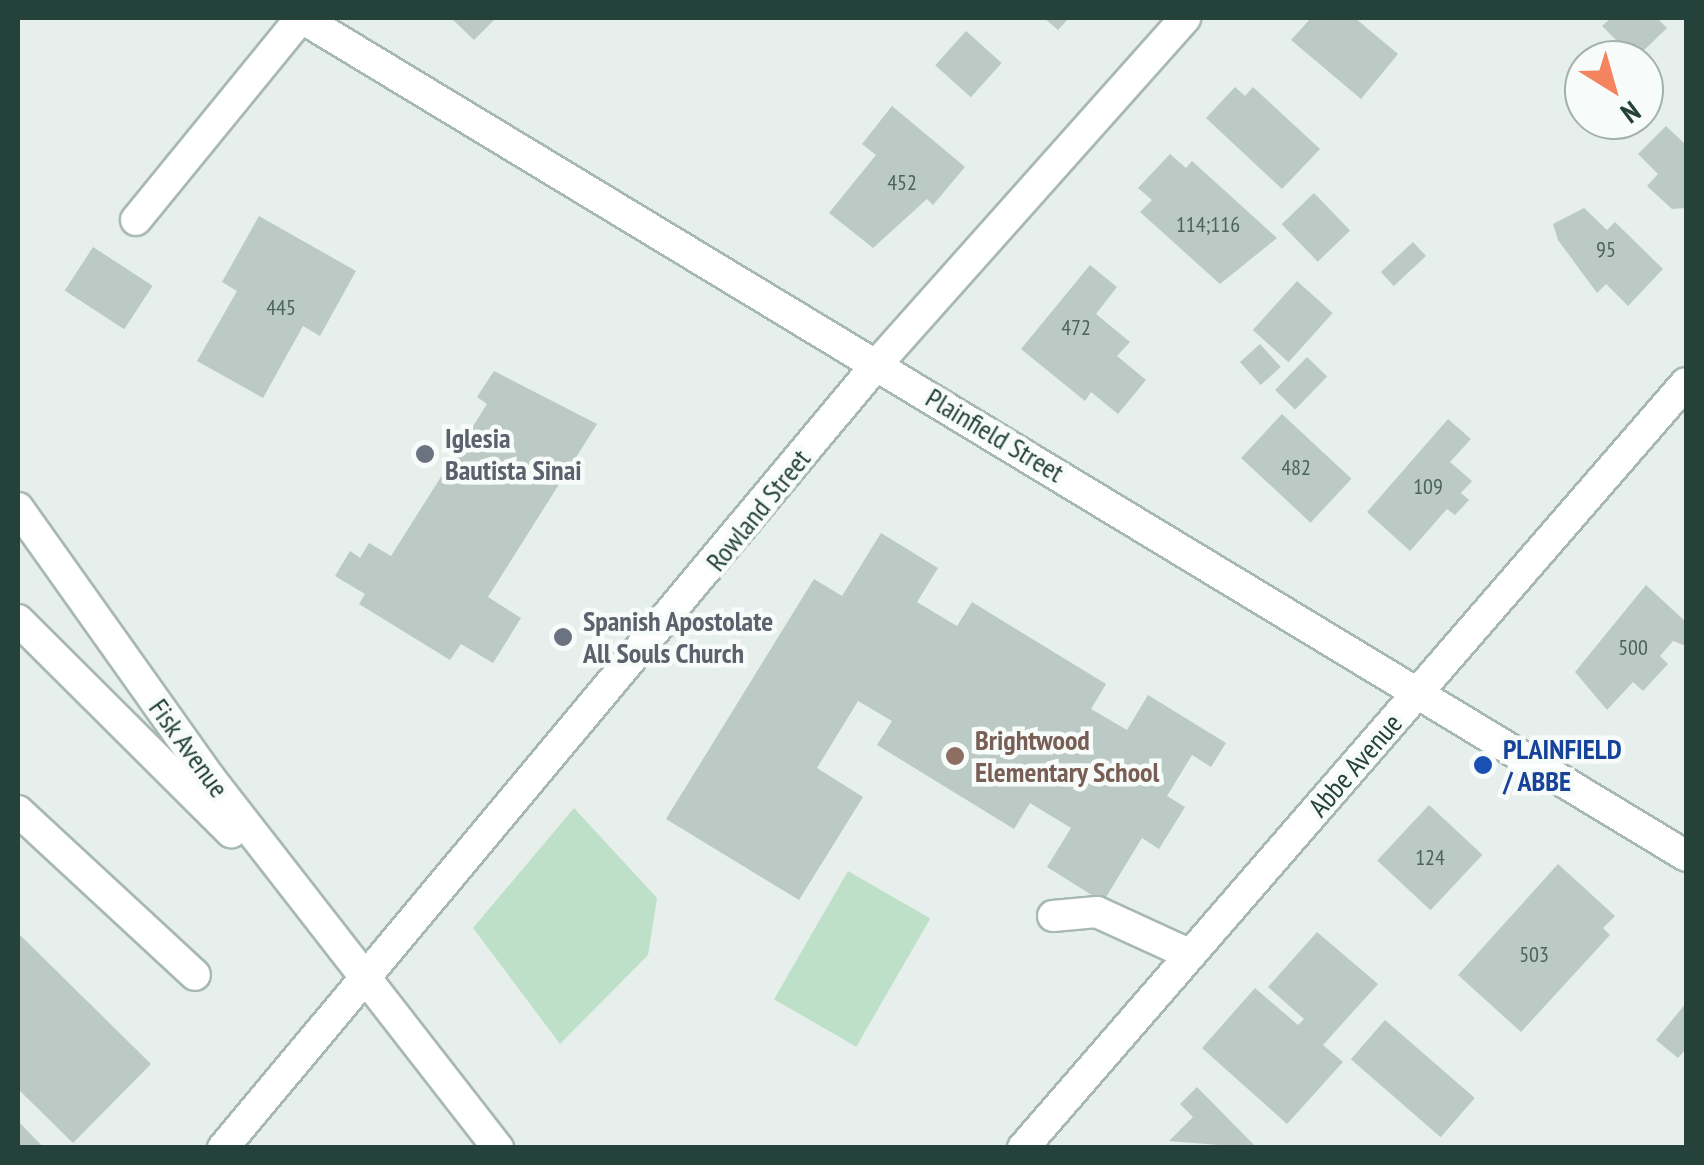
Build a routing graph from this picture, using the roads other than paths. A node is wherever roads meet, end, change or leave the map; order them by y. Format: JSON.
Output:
{"nodes":[{"id":1,"x":302,"y":18,"type":"edge"},
{"id":2,"x":1184,"y":18,"type":"edge"},
{"id":3,"x":136,"y":220,"type":"dead end"},
{"id":4,"x":878,"y":364,"type":"junction"},
{"id":5,"x":1686,"y":383,"type":"edge"},
{"id":6,"x":18,"y":508,"type":"edge"},
{"id":7,"x":19,"y":624,"type":"edge"},
{"id":8,"x":1418,"y":692,"type":"junction"},
{"id":9,"x":18,"y":811,"type":"edge"},
{"id":10,"x":1686,"y":856,"type":"edge"},
{"id":11,"x":1053,"y":916,"type":"dead end"},
{"id":12,"x":1190,"y":954,"type":"junction"},
{"id":13,"x":196,"y":974,"type":"dead end"},
{"id":14,"x":372,"y":979,"type":"junction"},
{"id":15,"x":223,"y":1148,"type":"edge"},
{"id":16,"x":498,"y":1148,"type":"edge"},
{"id":17,"x":1024,"y":1148,"type":"edge"}],
"edges":[{"from":1,"to":3,"type":"street"},
{"from":1,"to":4,"type":"street","name":"Plainfield Street"},
{"from":2,"to":4,"type":"street","name":"Rowland Street"},
{"from":4,"to":8,"type":"street","name":"Plainfield Street"},
{"from":4,"to":14,"type":"street","name":"Rowland Street"},
{"from":5,"to":8,"type":"street","name":"Abbe Avenue"},
{"from":6,"to":14,"type":"street","name":"Fisk Avenue"},
{"from":7,"to":14,"type":"street","name":"Fisk Avenue"},
{"from":8,"to":10,"type":"street","name":"Plainfield Street"},
{"from":8,"to":12,"type":"street","name":"Abbe Avenue"},
{"from":9,"to":13,"type":"street"},
{"from":11,"to":12,"type":"street"},
{"from":12,"to":17,"type":"street","name":"Abbe Avenue"},
{"from":14,"to":15,"type":"street","name":"Rowland Street"},
{"from":14,"to":16,"type":"street","name":"Fisk Avenue"}]}
